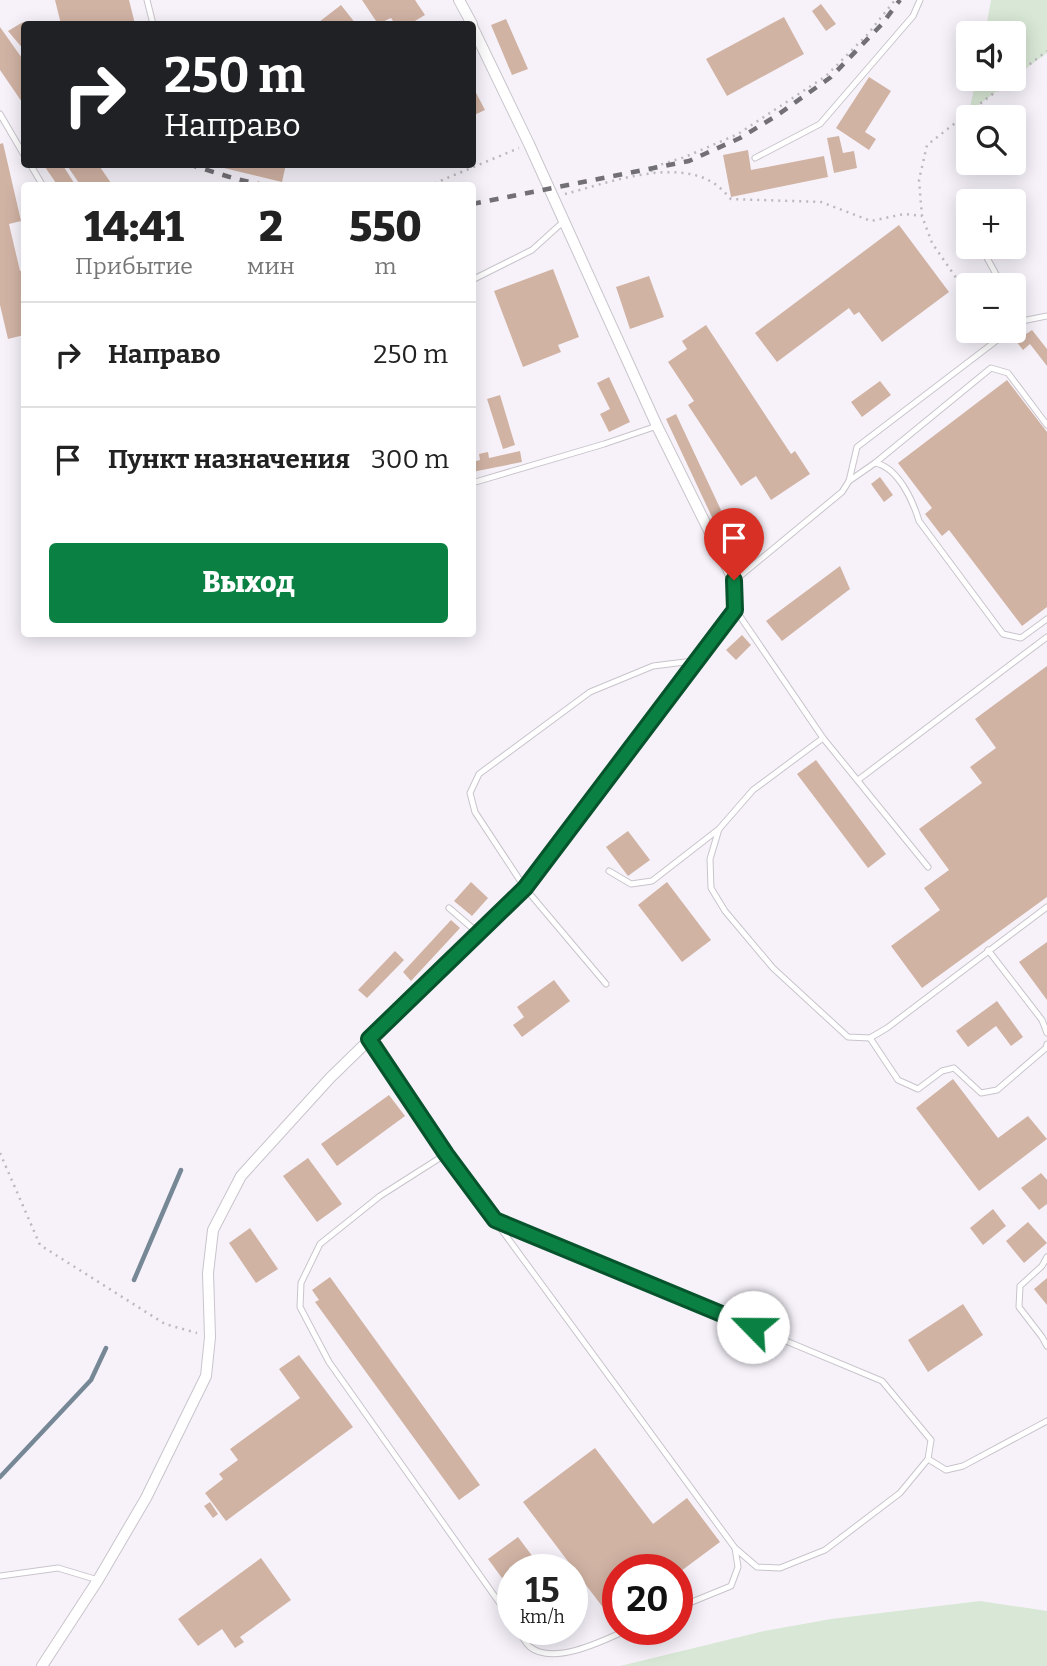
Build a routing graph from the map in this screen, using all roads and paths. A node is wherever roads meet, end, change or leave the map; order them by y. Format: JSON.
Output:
{"nodes":[{"id":1,"x":147,"y":0,"type":"edge"},
{"id":2,"x":459,"y":0,"type":"edge"},
{"id":3,"x":895,"y":0,"type":"edge"},
{"id":4,"x":920,"y":0,"type":"edge"},
{"id":5,"x":152,"y":21,"type":"edge"},
{"id":6,"x":470,"y":21,"type":"edge"},
{"id":7,"x":476,"y":33,"type":"edge"},
{"id":8,"x":1047,"y":51,"type":"edge"},
{"id":9,"x":1026,"y":67,"type":"edge"},
{"id":10,"x":996,"y":91,"type":"edge"},
{"id":11,"x":0,"y":114,"type":"edge"},
{"id":12,"x":529,"y":144,"type":"junction"},
{"id":13,"x":21,"y":150,"type":"edge"},
{"id":14,"x":755,"y":158,"type":"dead end"},
{"id":15,"x":476,"y":166,"type":"edge"},
{"id":16,"x":471,"y":168,"type":"edge"},
{"id":17,"x":651,"y":173,"type":"junction"},
{"id":18,"x":438,"y":182,"type":"edge"},
{"id":19,"x":552,"y":197,"type":"junction"},
{"id":20,"x":922,"y":216,"type":"junction"},
{"id":21,"x":563,"y":222,"type":"junction"},
{"id":22,"x":476,"y":278,"type":"edge"},
{"id":23,"x":956,"y":278,"type":"edge"},
{"id":24,"x":1047,"y":316,"type":"edge"},
{"id":25,"x":1026,"y":320,"type":"edge"},
{"id":26,"x":993,"y":343,"type":"edge"},
{"id":27,"x":1047,"y":425,"type":"edge"},
{"id":28,"x":657,"y":426,"type":"junction"},
{"id":29,"x":875,"y":463,"type":"junction"},
{"id":30,"x":849,"y":481,"type":"junction"},
{"id":31,"x":476,"y":482,"type":"edge"},
{"id":32,"x":734,"y":580,"type":"junction"},
{"id":33,"x":735,"y":610,"type":"junction"},
{"id":34,"x":1047,"y":619,"type":"edge"},
{"id":35,"x":1047,"y":637,"type":"edge"},
{"id":36,"x":696,"y":661,"type":"junction"},
{"id":37,"x":823,"y":738,"type":"junction"},
{"id":38,"x":858,"y":780,"type":"junction"},
{"id":39,"x":719,"y":829,"type":"junction"},
{"id":40,"x":928,"y":867,"type":"dead end"},
{"id":41,"x":609,"y":871,"type":"dead end"},
{"id":42,"x":525,"y":888,"type":"junction"},
{"id":43,"x":1047,"y":907,"type":"edge"},
{"id":44,"x":449,"y":908,"type":"dead end"},
{"id":45,"x":478,"y":933,"type":"junction"},
{"id":46,"x":988,"y":950,"type":"junction"},
{"id":47,"x":606,"y":984,"type":"dead end"},
{"id":48,"x":1047,"y":1033,"type":"edge"},
{"id":49,"x":870,"y":1038,"type":"junction"},
{"id":50,"x":369,"y":1039,"type":"junction"},
{"id":51,"x":1047,"y":1044,"type":"edge"},
{"id":52,"x":0,"y":1153,"type":"edge"},
{"id":53,"x":446,"y":1154,"type":"junction"},
{"id":54,"x":495,"y":1220,"type":"junction"},
{"id":55,"x":1047,"y":1257,"type":"edge"},
{"id":56,"x":210,"y":1337,"type":"junction"},
{"id":57,"x":1047,"y":1346,"type":"edge"},
{"id":58,"x":1047,"y":1421,"type":"edge"},
{"id":59,"x":928,"y":1459,"type":"junction"},
{"id":60,"x":735,"y":1548,"type":"junction"},
{"id":61,"x":0,"y":1576,"type":"edge"},
{"id":62,"x":98,"y":1580,"type":"junction"},
{"id":63,"x":497,"y":1599,"type":"edge"},
{"id":64,"x":693,"y":1601,"type":"edge"},
{"id":65,"x":602,"y":1641,"type":"edge"},
{"id":66,"x":529,"y":1645,"type":"edge"},
{"id":67,"x":42,"y":1666,"type":"edge"}],
"edges":[{"from":1,"to":5,"type":"lane"},
{"from":2,"to":6,"type":"street"},
{"from":3,"to":17,"type":"path"},
{"from":4,"to":14,"type":"lane"},
{"from":7,"to":12,"type":"street"},
{"from":8,"to":9,"type":"path"},
{"from":10,"to":20,"type":"path"},
{"from":11,"to":13,"type":"lane"},
{"from":12,"to":15,"type":"path"},
{"from":12,"to":19,"type":"street"},
{"from":16,"to":18,"type":"path"},
{"from":17,"to":19,"type":"path"},
{"from":17,"to":20,"type":"path"},
{"from":19,"to":21,"type":"street"},
{"from":20,"to":23,"type":"path"},
{"from":21,"to":22,"type":"lane"},
{"from":21,"to":28,"type":"street"},
{"from":24,"to":25,"type":"lane"},
{"from":26,"to":30,"type":"lane"},
{"from":27,"to":29,"type":"lane"},
{"from":28,"to":31,"type":"lane"},
{"from":28,"to":32,"type":"street"},
{"from":29,"to":30,"type":"lane"},
{"from":29,"to":34,"type":"lane"},
{"from":30,"to":32,"type":"lane"},
{"from":32,"to":33,"type":"street"},
{"from":33,"to":36,"type":"street"},
{"from":33,"to":37,"type":"lane"},
{"from":35,"to":38,"type":"lane"},
{"from":36,"to":42,"type":"street"},
{"from":36,"to":42,"type":"lane"},
{"from":37,"to":38,"type":"lane"},
{"from":37,"to":39,"type":"lane"},
{"from":38,"to":40,"type":"lane"},
{"from":39,"to":41,"type":"lane"},
{"from":39,"to":49,"type":"lane"},
{"from":42,"to":45,"type":"street"},
{"from":42,"to":47,"type":"lane"},
{"from":43,"to":46,"type":"lane"},
{"from":44,"to":45,"type":"lane"},
{"from":45,"to":50,"type":"street"},
{"from":46,"to":48,"type":"lane"},
{"from":46,"to":49,"type":"lane"},
{"from":49,"to":51,"type":"lane"},
{"from":50,"to":53,"type":"lane"},
{"from":50,"to":56,"type":"street"},
{"from":52,"to":56,"type":"path"},
{"from":53,"to":54,"type":"lane"},
{"from":53,"to":63,"type":"lane"},
{"from":54,"to":59,"type":"lane"},
{"from":54,"to":60,"type":"lane"},
{"from":55,"to":57,"type":"lane"},
{"from":56,"to":62,"type":"street"},
{"from":58,"to":59,"type":"lane"},
{"from":59,"to":60,"type":"lane"},
{"from":60,"to":64,"type":"lane"},
{"from":61,"to":62,"type":"lane"},
{"from":62,"to":67,"type":"street"},
{"from":65,"to":66,"type":"lane"}]}
